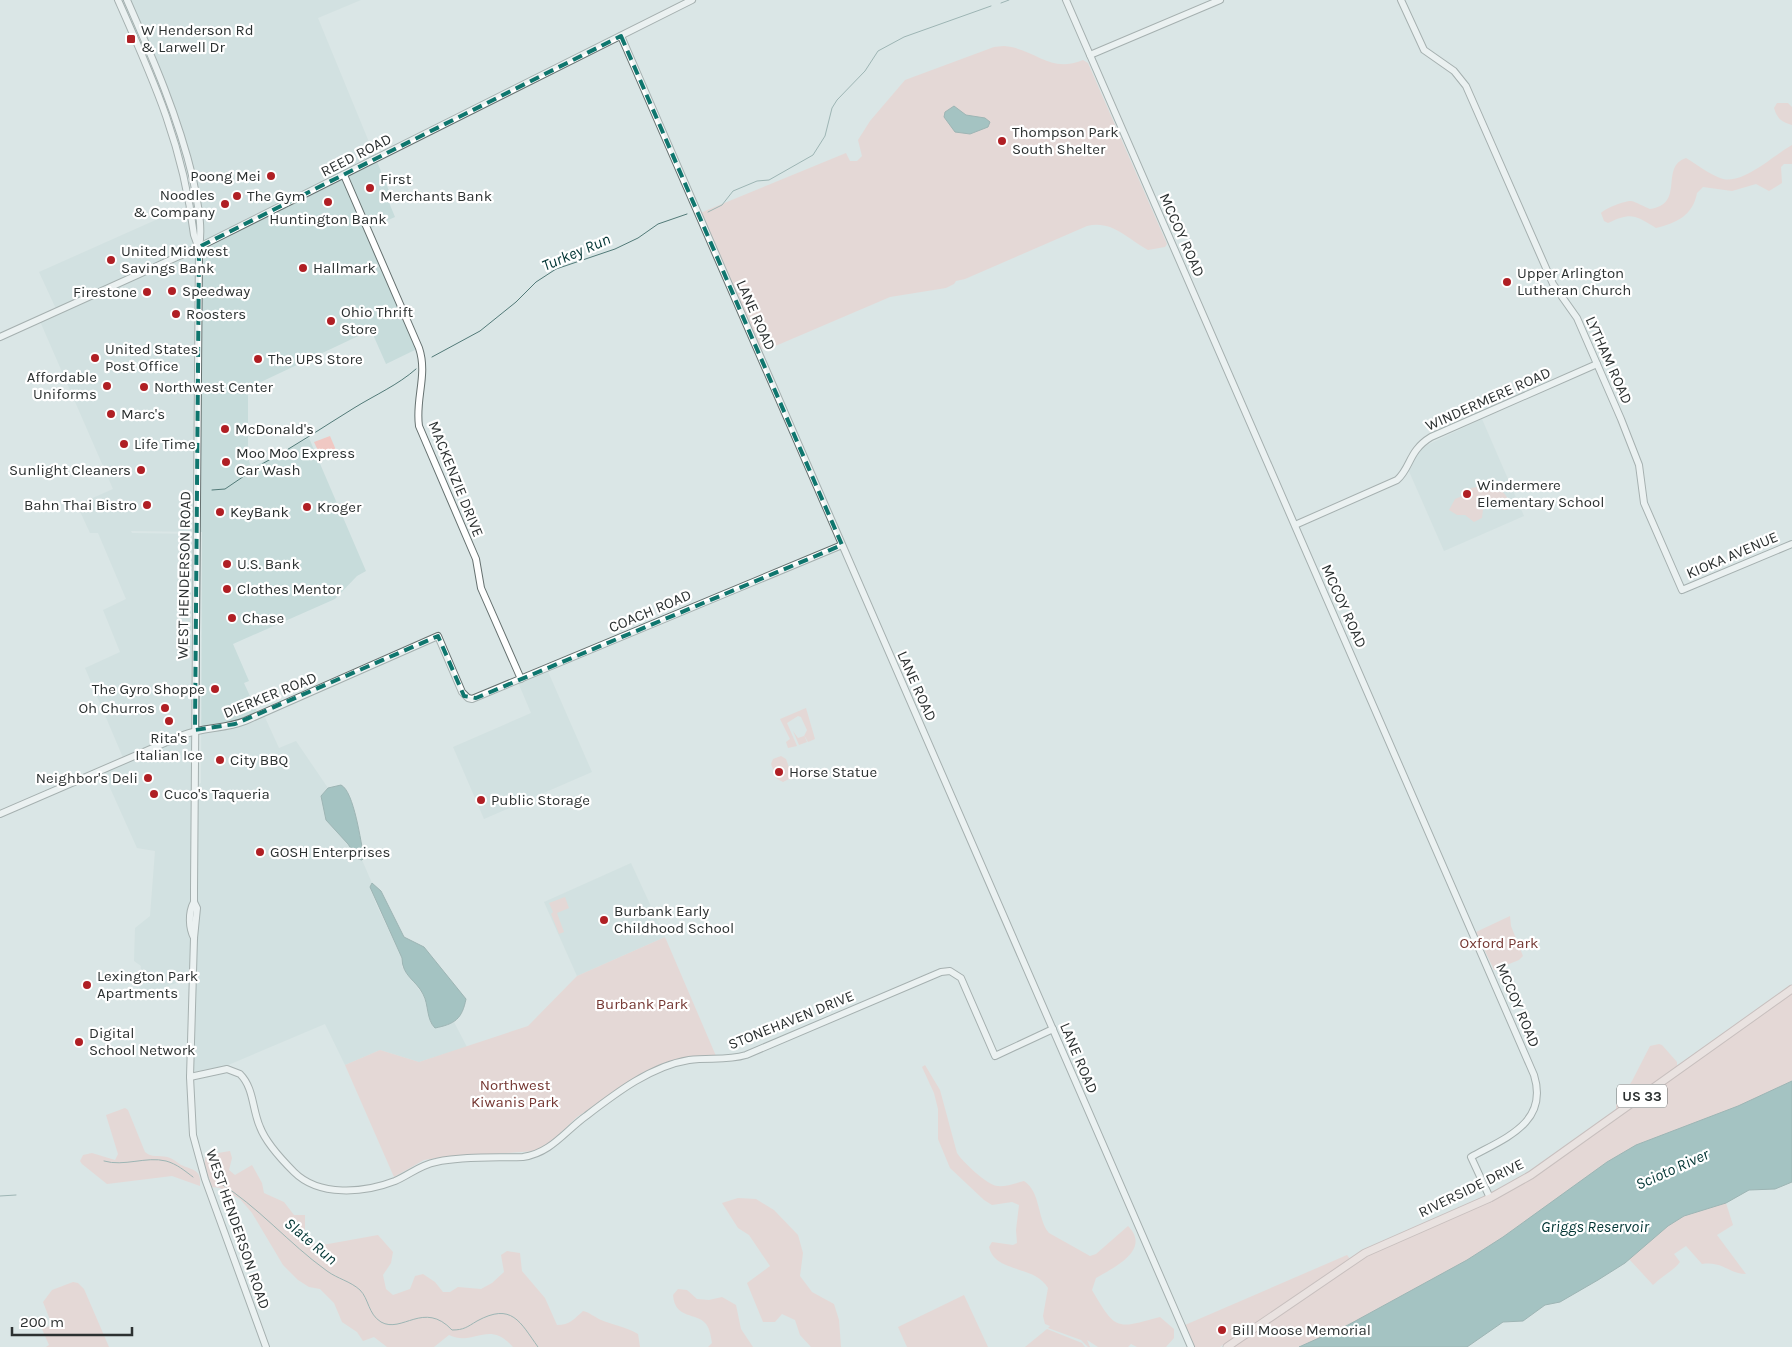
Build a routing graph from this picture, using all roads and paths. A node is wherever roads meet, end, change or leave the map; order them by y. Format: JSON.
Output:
{"nodes":[{"id":1,"x":118,"y":0,"type":"edge"},
{"id":2,"x":127,"y":0,"type":"edge"},
{"id":3,"x":692,"y":0,"type":"edge"},
{"id":4,"x":1066,"y":0,"type":"edge"},
{"id":5,"x":1220,"y":0,"type":"edge"},
{"id":6,"x":1402,"y":0,"type":"edge"},
{"id":7,"x":621,"y":36,"type":"junction"},
{"id":8,"x":1090,"y":55,"type":"junction"},
{"id":9,"x":195,"y":166,"type":"dead end"},
{"id":10,"x":344,"y":175,"type":"junction"},
{"id":11,"x":196,"y":194,"type":"junction"},
{"id":12,"x":199,"y":247,"type":"junction"},
{"id":13,"x":0,"y":337,"type":"edge"},
{"id":14,"x":1597,"y":364,"type":"junction"},
{"id":15,"x":1295,"y":525,"type":"junction"},
{"id":16,"x":1792,"y":544,"type":"edge"},
{"id":17,"x":842,"y":545,"type":"junction"},
{"id":18,"x":1682,"y":590,"type":"joint"},
{"id":19,"x":521,"y":679,"type":"junction"},
{"id":20,"x":468,"y":698,"type":"joint"},
{"id":21,"x":195,"y":730,"type":"junction"},
{"id":22,"x":0,"y":814,"type":"edge"},
{"id":23,"x":1792,"y":989,"type":"edge"},
{"id":24,"x":1053,"y":1030,"type":"junction"},
{"id":25,"x":190,"y":1077,"type":"junction"},
{"id":26,"x":1490,"y":1198,"type":"junction"},
{"id":27,"x":266,"y":1347,"type":"edge"},
{"id":28,"x":1191,"y":1347,"type":"edge"},
{"id":29,"x":1227,"y":1347,"type":"edge"}],
"edges":[{"from":1,"to":12,"type":"street","name":"WEST HENDERSON ROAD"},
{"from":2,"to":11,"type":"street","name":"WEST HENDERSON ROAD"},
{"from":3,"to":7,"type":"street","name":"REED ROAD"},
{"from":4,"to":8,"type":"street","name":"MCCOY ROAD"},
{"from":5,"to":8,"type":"street"},
{"from":6,"to":14,"type":"street","name":"LYTHAM ROAD"},
{"from":7,"to":10,"type":"street","name":"REED ROAD"},
{"from":7,"to":17,"type":"street","name":"LANE ROAD"},
{"from":8,"to":15,"type":"street","name":"MCCOY ROAD"},
{"from":9,"to":11,"type":"street"},
{"from":10,"to":12,"type":"street","name":"REED ROAD"},
{"from":10,"to":19,"type":"street","name":"MACKENZIE DRIVE"},
{"from":11,"to":12,"type":"street","name":"WEST HENDERSON ROAD"},
{"from":12,"to":13,"type":"street","name":"REED ROAD"},
{"from":12,"to":21,"type":"street","name":"WEST HENDERSON ROAD"},
{"from":14,"to":15,"type":"street","name":"WINDERMERE ROAD"},
{"from":14,"to":18,"type":"street","name":"LYTHAM ROAD"},
{"from":15,"to":26,"type":"street","name":"MCCOY ROAD"},
{"from":16,"to":18,"type":"street","name":"KIOKA AVENUE"},
{"from":17,"to":19,"type":"street","name":"COACH ROAD"},
{"from":17,"to":24,"type":"street","name":"LANE ROAD"},
{"from":19,"to":20,"type":"street","name":"COACH ROAD"},
{"from":20,"to":21,"type":"street","name":"DIERKER ROAD"},
{"from":21,"to":22,"type":"street","name":"DIERKER ROAD"},
{"from":21,"to":25,"type":"street","name":"WEST HENDERSON ROAD"},
{"from":23,"to":26,"type":"main road","name":"RIVERSIDE DRIVE","number":"US 33"},
{"from":24,"to":25,"type":"street","name":"STONEHAVEN DRIVE"},
{"from":24,"to":28,"type":"street","name":"LANE ROAD"},
{"from":25,"to":27,"type":"street","name":"WEST HENDERSON ROAD"},
{"from":26,"to":29,"type":"main road","name":"RIVERSIDE DRIVE","number":"US 33"}]}
